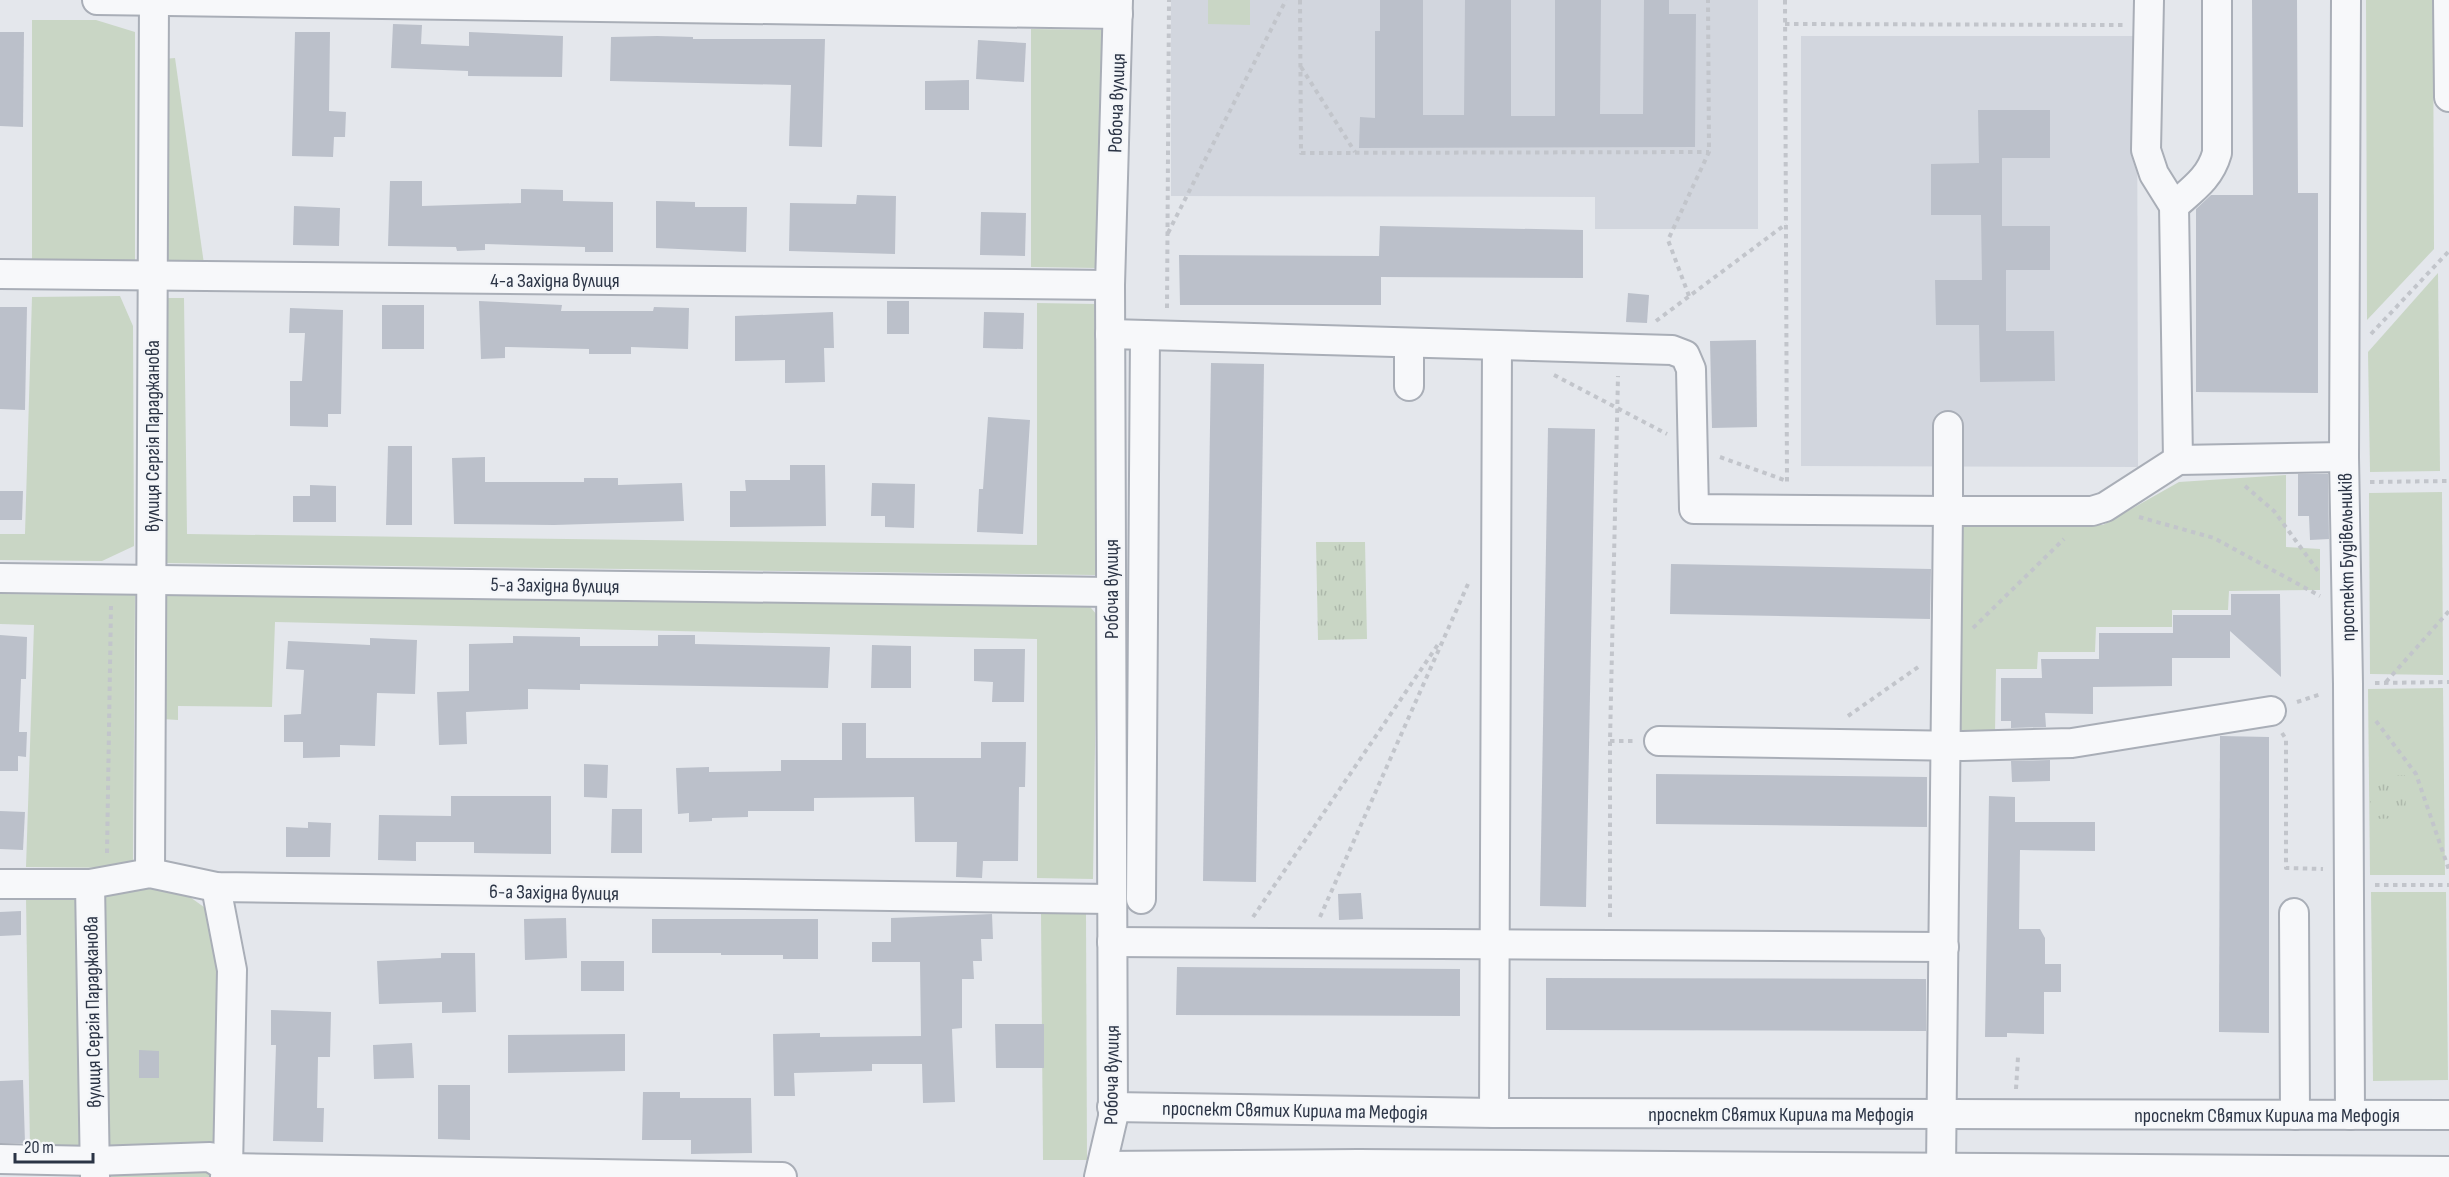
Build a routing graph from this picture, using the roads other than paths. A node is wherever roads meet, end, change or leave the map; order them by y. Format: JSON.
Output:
{"nodes":[{"id":1,"x":97,"y":0,"type":"edge"},
{"id":2,"x":154,"y":0,"type":"edge"},
{"id":3,"x":2217,"y":0,"type":"edge"},
{"id":4,"x":2346,"y":0,"type":"edge"},
{"id":5,"x":2448,"y":0,"type":"edge"},
{"id":6,"x":1118,"y":7,"type":"edge"},
{"id":7,"x":2149,"y":13,"type":"edge"},
{"id":8,"x":2449,"y":97,"type":"edge"},
{"id":9,"x":2174,"y":206,"type":"junction"},
{"id":10,"x":0,"y":274,"type":"edge"},
{"id":11,"x":153,"y":277,"type":"junction"},
{"id":12,"x":1110,"y":285,"type":"junction"},
{"id":13,"x":1110,"y":334,"type":"junction"},
{"id":14,"x":1156,"y":336,"type":"junction"},
{"id":15,"x":1409,"y":343,"type":"junction"},
{"id":16,"x":1497,"y":345,"type":"junction"},
{"id":17,"x":1409,"y":386,"type":"dead end"},
{"id":18,"x":1948,"y":426,"type":"dead end"},
{"id":19,"x":2178,"y":460,"type":"junction"},
{"id":20,"x":2344,"y":470,"type":"junction"},
{"id":21,"x":1948,"y":511,"type":"junction"},
{"id":22,"x":0,"y":579,"type":"edge"},
{"id":23,"x":151,"y":580,"type":"junction"},
{"id":24,"x":1111,"y":591,"type":"junction"},
{"id":25,"x":2271,"y":711,"type":"road end"},
{"id":26,"x":1659,"y":741,"type":"dead end"},
{"id":27,"x":1945,"y":745,"type":"junction"},
{"id":28,"x":150,"y":873,"type":"junction"},
{"id":29,"x":98,"y":882,"type":"junction"},
{"id":30,"x":0,"y":884,"type":"edge"},
{"id":31,"x":216,"y":887,"type":"junction"},
{"id":32,"x":1111,"y":899,"type":"junction"},
{"id":33,"x":1142,"y":899,"type":"dead end"},
{"id":34,"x":2294,"y":913,"type":"dead end"},
{"id":35,"x":1112,"y":942,"type":"junction"},
{"id":36,"x":1495,"y":943,"type":"junction"},
{"id":37,"x":1944,"y":947,"type":"junction"},
{"id":38,"x":1112,"y":1107,"type":"junction"},
{"id":39,"x":1494,"y":1113,"type":"junction"},
{"id":40,"x":1941,"y":1114,"type":"junction"},
{"id":41,"x":2295,"y":1115,"type":"junction"},
{"id":42,"x":2350,"y":1115,"type":"junction"},
{"id":43,"x":2449,"y":1115,"type":"edge"},
{"id":44,"x":0,"y":1160,"type":"edge"},
{"id":45,"x":95,"y":1169,"type":"edge"},
{"id":46,"x":1941,"y":1169,"type":"junction"},
{"id":47,"x":1359,"y":1170,"type":"edge"},
{"id":48,"x":1101,"y":1171,"type":"edge"},
{"id":49,"x":2449,"y":1171,"type":"edge"},
{"id":50,"x":226,"y":1172,"type":"edge"},
{"id":51,"x":782,"y":1177,"type":"edge"}],
"edges":[{"from":1,"to":2,"type":"street"},
{"from":2,"to":6,"type":"street"},
{"from":2,"to":11,"type":"street","name":"вулиця Сергія Параджанова"},
{"from":3,"to":9,"type":"street"},
{"from":4,"to":20,"type":"street","name":"проспект Будівельників"},
{"from":5,"to":8,"type":"street"},
{"from":6,"to":12,"type":"street","name":"Робоча вулиця"},
{"from":7,"to":9,"type":"street"},
{"from":9,"to":19,"type":"street"},
{"from":10,"to":11,"type":"street","name":"4-а Західна вулиця"},
{"from":11,"to":12,"type":"street","name":"4-а Західна вулиця"},
{"from":11,"to":23,"type":"street","name":"вулиця Сергія Параджанова"},
{"from":12,"to":13,"type":"street","name":"Робоча вулиця"},
{"from":13,"to":14,"type":"street"},
{"from":13,"to":24,"type":"street","name":"Робоча вулиця"},
{"from":14,"to":15,"type":"street"},
{"from":14,"to":33,"type":"street"},
{"from":15,"to":16,"type":"street"},
{"from":15,"to":17,"type":"street"},
{"from":16,"to":21,"type":"street"},
{"from":16,"to":36,"type":"street"},
{"from":18,"to":21,"type":"street"},
{"from":19,"to":20,"type":"street"},
{"from":19,"to":21,"type":"street"},
{"from":20,"to":42,"type":"street","name":"проспект Будівельників"},
{"from":21,"to":27,"type":"street"},
{"from":22,"to":23,"type":"street","name":"5-а Західна вулиця"},
{"from":23,"to":24,"type":"street","name":"5-а Західна вулиця"},
{"from":23,"to":28,"type":"street","name":"вулиця Сергія Параджанова"},
{"from":24,"to":32,"type":"street","name":"Робоча вулиця"},
{"from":25,"to":27,"type":"street"},
{"from":26,"to":27,"type":"street"},
{"from":27,"to":37,"type":"street"},
{"from":28,"to":29,"type":"street","name":"6-а Західна вулиця"},
{"from":28,"to":31,"type":"street","name":"6-а Західна вулиця"},
{"from":29,"to":30,"type":"street","name":"6-а Західна вулиця"},
{"from":29,"to":45,"type":"street","name":"вулиця Сергія Параджанова"},
{"from":31,"to":32,"type":"street","name":"6-а Західна вулиця"},
{"from":31,"to":50,"type":"street"},
{"from":32,"to":35,"type":"street","name":"Робоча вулиця"},
{"from":34,"to":41,"type":"street"},
{"from":35,"to":36,"type":"street"},
{"from":35,"to":38,"type":"street","name":"Робоча вулиця"},
{"from":36,"to":37,"type":"street"},
{"from":36,"to":39,"type":"street"},
{"from":37,"to":40,"type":"street"},
{"from":38,"to":39,"type":"street","name":"проспект Святих Кирила та Мефодія"},
{"from":38,"to":48,"type":"street","name":"Робоча вулиця"},
{"from":39,"to":40,"type":"street","name":"проспект Святих Кирила та Мефодія"},
{"from":40,"to":41,"type":"street","name":"проспект Святих Кирила та Мефодія"},
{"from":40,"to":46,"type":"street"},
{"from":41,"to":42,"type":"street","name":"проспект Святих Кирила та Мефодія"},
{"from":42,"to":43,"type":"street","name":"проспект Святих Кирила та Мефодія"},
{"from":44,"to":45,"type":"street"},
{"from":45,"to":50,"type":"street"},
{"from":46,"to":47,"type":"street"},
{"from":46,"to":49,"type":"street"},
{"from":47,"to":48,"type":"street"},
{"from":50,"to":51,"type":"street"}]}
